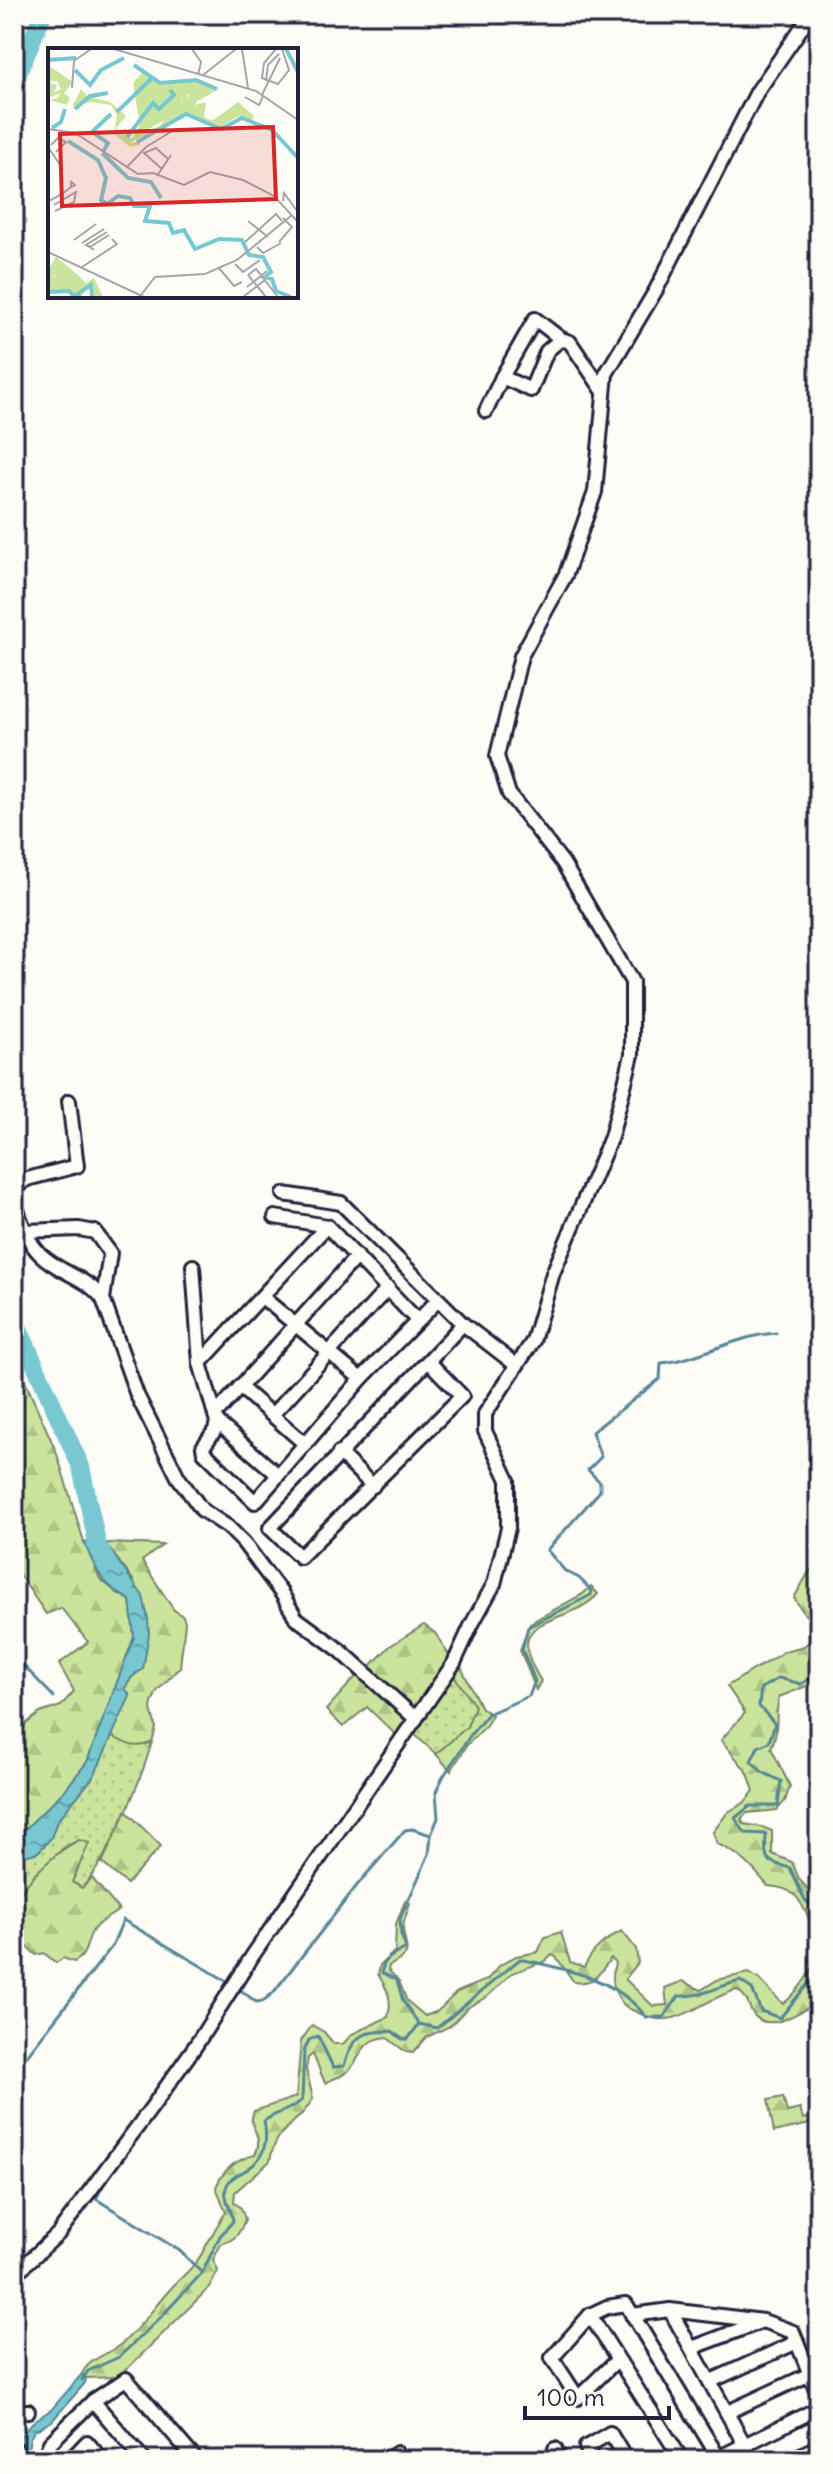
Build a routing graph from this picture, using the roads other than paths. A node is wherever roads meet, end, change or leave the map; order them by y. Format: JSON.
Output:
{"nodes":[{"id":1,"x":811,"y":14,"type":"edge"},
{"id":2,"x":561,"y":339,"type":"junction"},
{"id":3,"x":502,"y":377,"type":"junction"},
{"id":4,"x":604,"y":392,"type":"junction"},
{"id":5,"x":486,"y":411,"type":"dead end"},
{"id":6,"x":69,"y":1101,"type":"dead end"},
{"id":7,"x":14,"y":1188,"type":"edge"},
{"id":8,"x":284,"y":1194,"type":"dead end"},
{"id":9,"x":14,"y":1202,"type":"edge"},
{"id":10,"x":275,"y":1217,"type":"dead end"},
{"id":11,"x":327,"y":1226,"type":"junction"},
{"id":12,"x":25,"y":1231,"type":"junction"},
{"id":13,"x":357,"y":1256,"type":"junction"},
{"id":14,"x":193,"y":1266,"type":"dead end"},
{"id":15,"x":388,"y":1288,"type":"junction"},
{"id":16,"x":262,"y":1297,"type":"junction"},
{"id":17,"x":103,"y":1299,"type":"junction"},
{"id":18,"x":438,"y":1300,"type":"junction"},
{"id":19,"x":417,"y":1320,"type":"junction"},
{"id":20,"x":295,"y":1324,"type":"junction"},
{"id":21,"x":463,"y":1324,"type":"junction"},
{"id":22,"x":328,"y":1353,"type":"junction"},
{"id":23,"x":429,"y":1362,"type":"junction"},
{"id":24,"x":200,"y":1363,"type":"junction"},
{"id":25,"x":516,"y":1365,"type":"junction"},
{"id":26,"x":361,"y":1379,"type":"junction"},
{"id":27,"x":240,"y":1387,"type":"junction"},
{"id":28,"x":272,"y":1415,"type":"junction"},
{"id":29,"x":216,"y":1418,"type":"junction"},
{"id":30,"x":305,"y":1444,"type":"junction"},
{"id":31,"x":339,"y":1453,"type":"junction"},
{"id":32,"x":278,"y":1475,"type":"junction"},
{"id":33,"x":373,"y":1486,"type":"junction"},
{"id":34,"x":416,"y":1719,"type":"junction"},
{"id":35,"x":14,"y":2275,"type":"edge"},
{"id":36,"x":670,"y":2310,"type":"junction"},
{"id":37,"x":590,"y":2315,"type":"junction"},
{"id":38,"x":632,"y":2315,"type":"junction"},
{"id":39,"x":763,"y":2321,"type":"junction"},
{"id":40,"x":797,"y":2342,"type":"junction"},
{"id":41,"x":692,"y":2348,"type":"junction"},
{"id":42,"x":618,"y":2359,"type":"junction"},
{"id":43,"x":810,"y":2374,"type":"junction"},
{"id":44,"x":711,"y":2381,"type":"junction"},
{"id":45,"x":819,"y":2397,"type":"edge"},
{"id":46,"x":93,"y":2401,"type":"junction"},
{"id":47,"x":819,"y":2408,"type":"edge"},
{"id":48,"x":28,"y":2411,"type":"dead end"},
{"id":49,"x":14,"y":2412,"type":"edge"},
{"id":50,"x":728,"y":2412,"type":"junction"},
{"id":51,"x":744,"y":2444,"type":"junction"},
{"id":52,"x":819,"y":2446,"type":"edge"},
{"id":53,"x":718,"y":2459,"type":"edge"},
{"id":54,"x":43,"y":2460,"type":"edge"},
{"id":55,"x":70,"y":2460,"type":"edge"},
{"id":56,"x":102,"y":2460,"type":"edge"},
{"id":57,"x":144,"y":2460,"type":"edge"},
{"id":58,"x":196,"y":2460,"type":"edge"},
{"id":59,"x":593,"y":2460,"type":"edge"},
{"id":60,"x":626,"y":2460,"type":"edge"},
{"id":61,"x":682,"y":2460,"type":"edge"},
{"id":62,"x":753,"y":2460,"type":"edge"},
{"id":63,"x":790,"y":2460,"type":"edge"}],
"edges":[{"from":1,"to":4,"type":"street"},
{"from":2,"to":3,"type":"street"},
{"from":2,"to":3,"type":"street"},
{"from":2,"to":4,"type":"street"},
{"from":3,"to":5,"type":"street"},
{"from":4,"to":25,"type":"street"},
{"from":6,"to":7,"type":"street"},
{"from":8,"to":18,"type":"street"},
{"from":9,"to":12,"type":"street"},
{"from":10,"to":11,"type":"street"},
{"from":11,"to":13,"type":"street"},
{"from":11,"to":16,"type":"street"},
{"from":12,"to":17,"type":"street"},
{"from":12,"to":17,"type":"street"},
{"from":13,"to":15,"type":"street"},
{"from":13,"to":20,"type":"street"},
{"from":14,"to":24,"type":"street"},
{"from":15,"to":19,"type":"street"},
{"from":15,"to":22,"type":"street"},
{"from":16,"to":20,"type":"street"},
{"from":16,"to":24,"type":"street"},
{"from":17,"to":34,"type":"street"},
{"from":18,"to":19,"type":"street"},
{"from":18,"to":21,"type":"street"},
{"from":19,"to":26,"type":"street"},
{"from":20,"to":22,"type":"street"},
{"from":20,"to":27,"type":"street"},
{"from":21,"to":23,"type":"street"},
{"from":21,"to":25,"type":"street"},
{"from":22,"to":26,"type":"street"},
{"from":22,"to":28,"type":"street"},
{"from":23,"to":31,"type":"street"},
{"from":23,"to":33,"type":"street"},
{"from":24,"to":29,"type":"street"},
{"from":25,"to":34,"type":"street"},
{"from":26,"to":30,"type":"street"},
{"from":27,"to":28,"type":"street"},
{"from":27,"to":29,"type":"street"},
{"from":28,"to":30,"type":"street"},
{"from":29,"to":32,"type":"street"},
{"from":29,"to":32,"type":"street"},
{"from":30,"to":32,"type":"street"},
{"from":31,"to":33,"type":"street"},
{"from":31,"to":33,"type":"street"},
{"from":34,"to":35,"type":"street"},
{"from":36,"to":38,"type":"street"},
{"from":36,"to":39,"type":"street"},
{"from":36,"to":41,"type":"street"},
{"from":37,"to":38,"type":"street"},
{"from":37,"to":42,"type":"street"},
{"from":37,"to":42,"type":"street"},
{"from":38,"to":53,"type":"street"},
{"from":39,"to":40,"type":"street"},
{"from":39,"to":41,"type":"street"},
{"from":40,"to":43,"type":"street"},
{"from":40,"to":44,"type":"street"},
{"from":41,"to":44,"type":"street"},
{"from":42,"to":61,"type":"street"},
{"from":43,"to":45,"type":"street"},
{"from":43,"to":50,"type":"street"},
{"from":44,"to":50,"type":"street"},
{"from":46,"to":54,"type":"street"},
{"from":46,"to":57,"type":"street"},
{"from":46,"to":58,"type":"street"},
{"from":47,"to":51,"type":"street"},
{"from":48,"to":49,"type":"street"},
{"from":50,"to":51,"type":"street"},
{"from":51,"to":53,"type":"street"},
{"from":51,"to":62,"type":"street"},
{"from":52,"to":63,"type":"street"},
{"from":55,"to":56,"type":"street"},
{"from":59,"to":60,"type":"street"}]}
